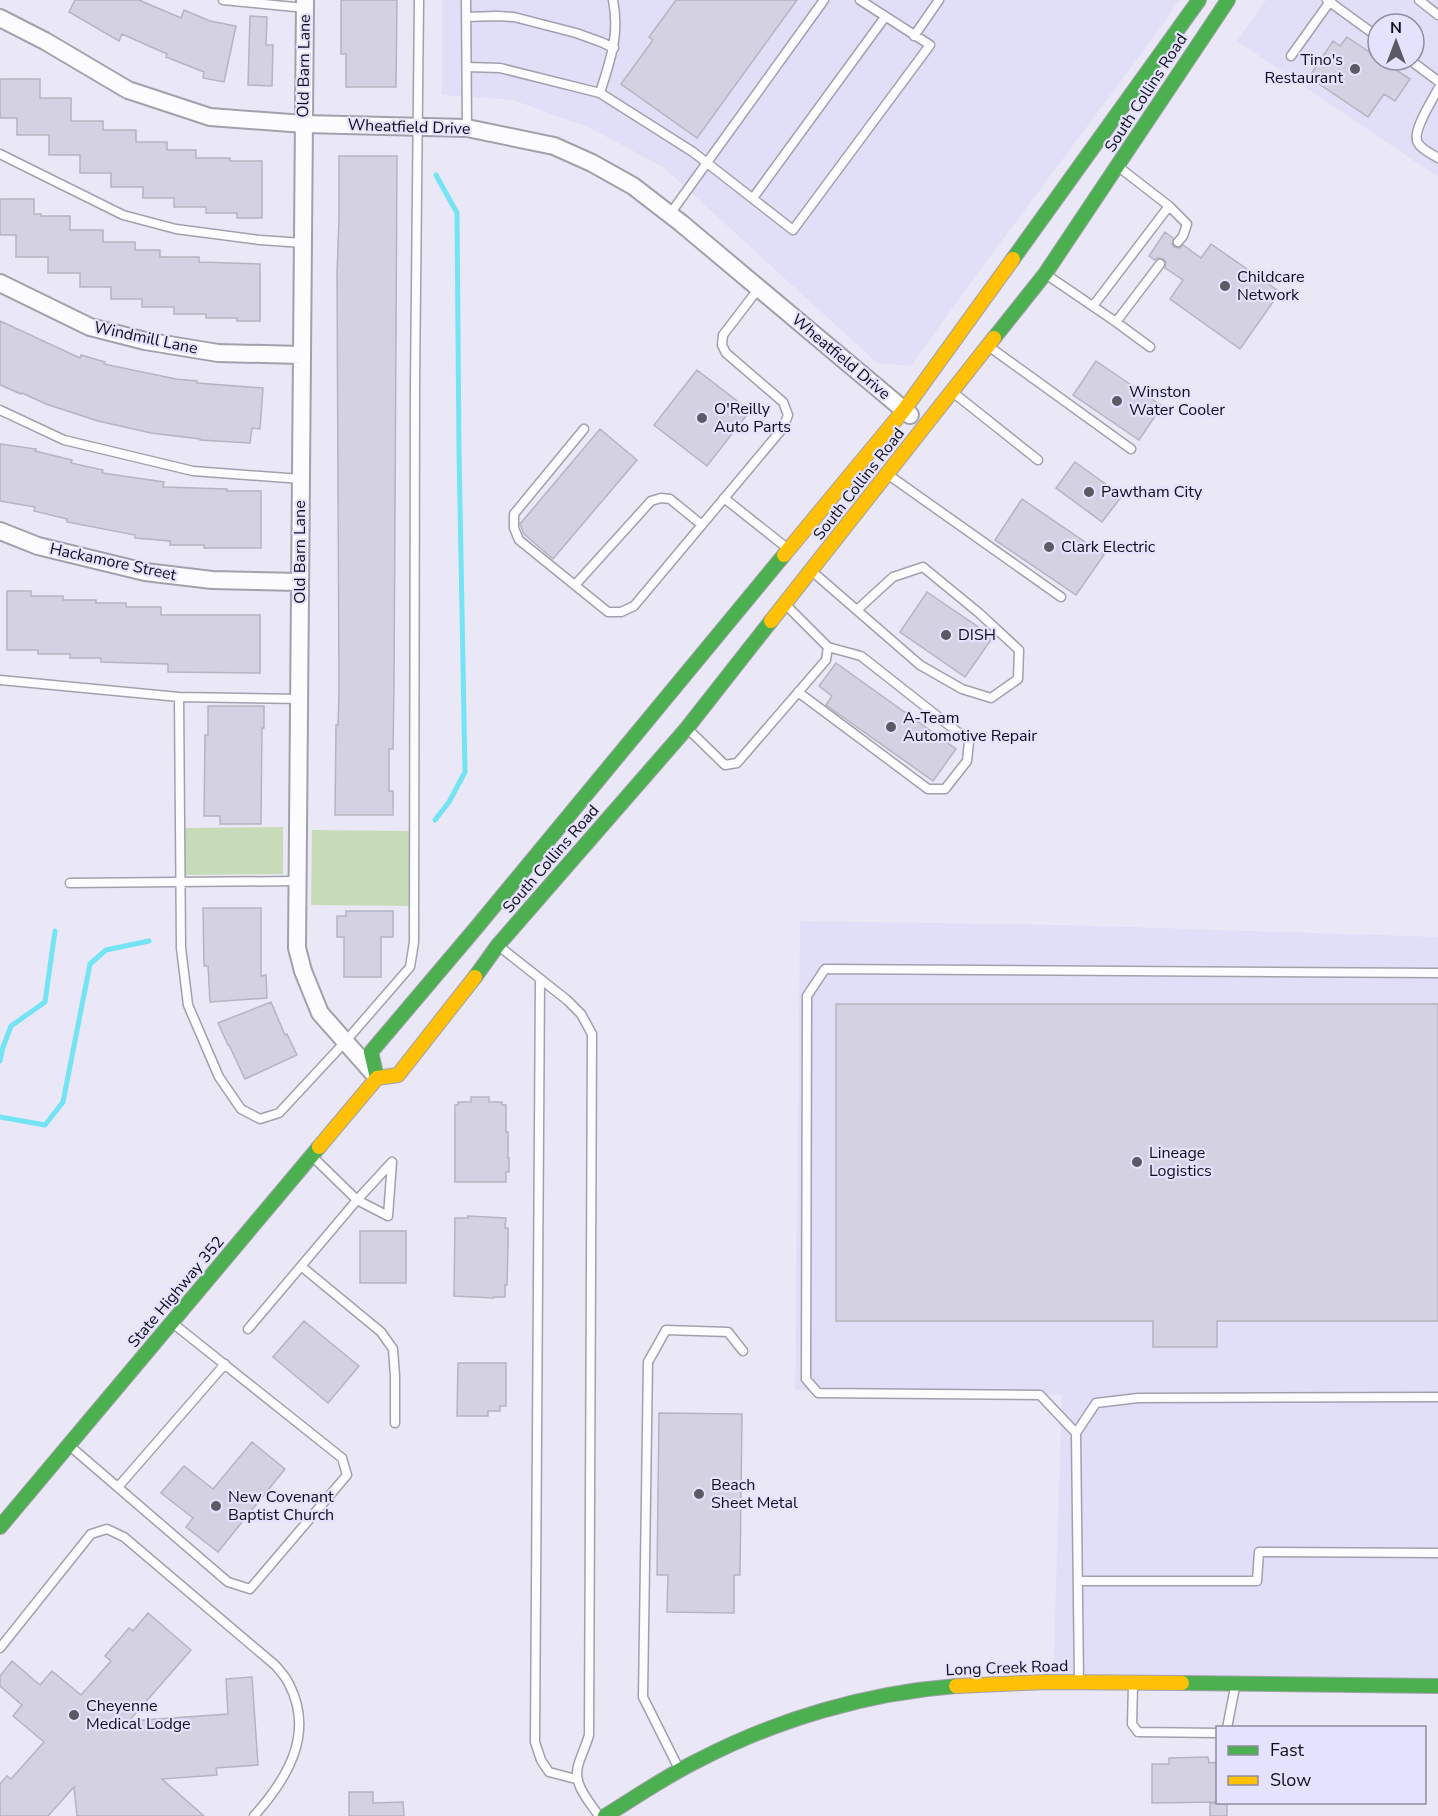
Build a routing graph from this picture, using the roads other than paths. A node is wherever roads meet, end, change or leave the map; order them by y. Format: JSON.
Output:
{"nodes":[{"id":1,"x":223,"y":0,"type":"edge"},
{"id":2,"x":419,"y":0,"type":"edge"},
{"id":3,"x":466,"y":0,"type":"edge"},
{"id":4,"x":613,"y":0,"type":"edge"},
{"id":5,"x":824,"y":0,"type":"edge"},
{"id":6,"x":860,"y":0,"type":"edge"},
{"id":7,"x":939,"y":0,"type":"edge"},
{"id":8,"x":1228,"y":0,"type":"edge"},
{"id":9,"x":1419,"y":0,"type":"edge"},
{"id":10,"x":1329,"y":1,"type":"edge"},
{"id":11,"x":1193,"y":2,"type":"edge"},
{"id":12,"x":305,"y":4,"type":"edge"},
{"id":13,"x":1438,"y":15,"type":"edge"},
{"id":14,"x":466,"y":17,"type":"junction"},
{"id":15,"x":885,"y":17,"type":"junction"},
{"id":16,"x":0,"y":18,"type":"edge"},
{"id":17,"x":1214,"y":20,"type":"junction"},
{"id":18,"x":1366,"y":28,"type":"edge"},
{"id":19,"x":915,"y":36,"type":"junction"},
{"id":20,"x":614,"y":48,"type":"junction"},
{"id":21,"x":1291,"y":56,"type":"dead end"},
{"id":22,"x":467,"y":67,"type":"junction"},
{"id":23,"x":1438,"y":89,"type":"edge"},
{"id":24,"x":600,"y":93,"type":"junction"},
{"id":25,"x":304,"y":124,"type":"junction"},
{"id":26,"x":418,"y":127,"type":"junction"},
{"id":27,"x":467,"y":128,"type":"junction"},
{"id":28,"x":0,"y":154,"type":"edge"},
{"id":29,"x":1438,"y":158,"type":"edge"},
{"id":30,"x":707,"y":162,"type":"junction"},
{"id":31,"x":1118,"y":166,"type":"junction"},
{"id":32,"x":753,"y":198,"type":"junction"},
{"id":33,"x":1169,"y":206,"type":"junction"},
{"id":34,"x":670,"y":214,"type":"junction"},
{"id":35,"x":1178,"y":242,"type":"dead end"},
{"id":36,"x":303,"y":243,"type":"junction"},
{"id":37,"x":1160,"y":264,"type":"dead end"},
{"id":38,"x":1045,"y":274,"type":"junction"},
{"id":39,"x":0,"y":283,"type":"edge"},
{"id":40,"x":759,"y":288,"type":"junction"},
{"id":41,"x":1093,"y":306,"type":"junction"},
{"id":42,"x":1116,"y":322,"type":"junction"},
{"id":43,"x":988,"y":346,"type":"junction"},
{"id":44,"x":1150,"y":348,"type":"dead end"},
{"id":45,"x":302,"y":355,"type":"junction"},
{"id":46,"x":952,"y":392,"type":"junction"},
{"id":47,"x":0,"y":410,"type":"edge"},
{"id":48,"x":904,"y":410,"type":"junction"},
{"id":49,"x":924,"y":427,"type":"junction"},
{"id":50,"x":584,"y":429,"type":"dead end"},
{"id":51,"x":1131,"y":449,"type":"dead end"},
{"id":52,"x":1038,"y":460,"type":"dead end"},
{"id":53,"x":887,"y":474,"type":"junction"},
{"id":54,"x":301,"y":479,"type":"junction"},
{"id":55,"x":724,"y":498,"type":"junction"},
{"id":56,"x":702,"y":525,"type":"junction"},
{"id":57,"x":0,"y":531,"type":"edge"},
{"id":58,"x":788,"y":549,"type":"junction"},
{"id":59,"x":811,"y":571,"type":"junction"},
{"id":60,"x":300,"y":582,"type":"junction"},
{"id":61,"x":576,"y":585,"type":"junction"},
{"id":62,"x":1061,"y":597,"type":"dead end"},
{"id":63,"x":785,"y":604,"type":"junction"},
{"id":64,"x":857,"y":610,"type":"junction"},
{"id":65,"x":828,"y":647,"type":"junction"},
{"id":66,"x":0,"y":680,"type":"edge"},
{"id":67,"x":798,"y":692,"type":"junction"},
{"id":68,"x":179,"y":697,"type":"junction"},
{"id":69,"x":299,"y":699,"type":"junction"},
{"id":70,"x":687,"y":728,"type":"junction"},
{"id":71,"x":180,"y":881,"type":"junction"},
{"id":72,"x":298,"y":881,"type":"junction"},
{"id":73,"x":70,"y":882,"type":"dead end"},
{"id":74,"x":487,"y":937,"type":"junction"},
{"id":75,"x":485,"y":964,"type":"joint"},
{"id":76,"x":1438,"y":973,"type":"edge"},
{"id":77,"x":540,"y":979,"type":"junction"},
{"id":78,"x":345,"y":1042,"type":"junction"},
{"id":79,"x":377,"y":1078,"type":"junction"},
{"id":80,"x":312,"y":1156,"type":"junction"},
{"id":81,"x":357,"y":1200,"type":"junction"},
{"id":82,"x":301,"y":1266,"type":"junction"},
{"id":83,"x":172,"y":1322,"type":"junction"},
{"id":84,"x":248,"y":1329,"type":"dead end"},
{"id":85,"x":743,"y":1351,"type":"dead end"},
{"id":86,"x":225,"y":1364,"type":"junction"},
{"id":87,"x":1438,"y":1397,"type":"edge"},
{"id":88,"x":395,"y":1423,"type":"dead end"},
{"id":89,"x":1076,"y":1433,"type":"junction"},
{"id":90,"x":69,"y":1444,"type":"junction"},
{"id":91,"x":118,"y":1487,"type":"junction"},
{"id":92,"x":0,"y":1527,"type":"edge"},
{"id":93,"x":1438,"y":1553,"type":"edge"},
{"id":94,"x":1078,"y":1581,"type":"junction"},
{"id":95,"x":0,"y":1648,"type":"edge"},
{"id":96,"x":1078,"y":1682,"type":"junction"},
{"id":97,"x":1133,"y":1683,"type":"junction"},
{"id":98,"x":1235,"y":1684,"type":"junction"},
{"id":99,"x":1438,"y":1686,"type":"edge"},
{"id":100,"x":1227,"y":1726,"type":"edge"},
{"id":101,"x":1216,"y":1733,"type":"edge"},
{"id":102,"x":680,"y":1770,"type":"junction"},
{"id":103,"x":576,"y":1779,"type":"junction"},
{"id":104,"x":254,"y":1816,"type":"edge"},
{"id":105,"x":599,"y":1816,"type":"edge"},
{"id":106,"x":605,"y":1816,"type":"edge"}],
"edges":[{"from":1,"to":12,"type":"lane"},
{"from":2,"to":26,"type":"lane"},
{"from":3,"to":14,"type":"lane"},
{"from":4,"to":20,"type":"lane"},
{"from":5,"to":30,"type":"lane"},
{"from":6,"to":15,"type":"lane"},
{"from":7,"to":19,"type":"lane"},
{"from":8,"to":17,"type":"main road","name":"South Collins Road"},
{"from":9,"to":13,"type":"lane"},
{"from":10,"to":18,"type":"lane"},
{"from":10,"to":21,"type":"lane"},
{"from":11,"to":17,"type":"main road"},
{"from":11,"to":48,"type":"main road","name":"South Collins Road"},
{"from":12,"to":25,"type":"street","name":"Old Barn Lane"},
{"from":14,"to":20,"type":"lane"},
{"from":14,"to":22,"type":"lane"},
{"from":15,"to":19,"type":"lane"},
{"from":15,"to":32,"type":"lane"},
{"from":16,"to":25,"type":"street","name":"Wheatfield Drive"},
{"from":17,"to":31,"type":"main road","name":"South Collins Road"},
{"from":19,"to":32,"type":"lane"},
{"from":20,"to":24,"type":"lane"},
{"from":22,"to":24,"type":"lane"},
{"from":22,"to":27,"type":"lane"},
{"from":23,"to":29,"type":"lane"},
{"from":24,"to":30,"type":"lane"},
{"from":25,"to":26,"type":"street","name":"Wheatfield Drive"},
{"from":25,"to":36,"type":"street","name":"Old Barn Lane"},
{"from":26,"to":27,"type":"street","name":"Wheatfield Drive"},
{"from":26,"to":78,"type":"lane"},
{"from":27,"to":34,"type":"street","name":"Wheatfield Drive"},
{"from":28,"to":36,"type":"lane"},
{"from":30,"to":32,"type":"lane"},
{"from":30,"to":34,"type":"lane"},
{"from":31,"to":33,"type":"lane"},
{"from":31,"to":38,"type":"main road","name":"South Collins Road"},
{"from":33,"to":35,"type":"lane"},
{"from":33,"to":41,"type":"lane"},
{"from":34,"to":40,"type":"street","name":"Wheatfield Drive"},
{"from":36,"to":45,"type":"street","name":"Old Barn Lane"},
{"from":37,"to":42,"type":"lane"},
{"from":38,"to":41,"type":"lane"},
{"from":38,"to":43,"type":"main road","name":"South Collins Road"},
{"from":39,"to":45,"type":"street","name":"Windmill Lane"},
{"from":40,"to":48,"type":"street","name":"Wheatfield Drive"},
{"from":40,"to":55,"type":"lane"},
{"from":41,"to":42,"type":"lane"},
{"from":42,"to":44,"type":"lane"},
{"from":43,"to":46,"type":"main road","name":"South Collins Road"},
{"from":43,"to":51,"type":"lane"},
{"from":45,"to":54,"type":"street","name":"Old Barn Lane"},
{"from":46,"to":49,"type":"main road","name":"South Collins Road"},
{"from":46,"to":52,"type":"lane"},
{"from":47,"to":54,"type":"lane"},
{"from":48,"to":49,"type":"street","name":"Wheatfield Drive"},
{"from":48,"to":58,"type":"main road","name":"South Collins Road"},
{"from":49,"to":53,"type":"main road","name":"South Collins Road"},
{"from":50,"to":61,"type":"lane"},
{"from":53,"to":59,"type":"main road","name":"South Collins Road"},
{"from":53,"to":62,"type":"lane"},
{"from":54,"to":60,"type":"street","name":"Old Barn Lane"},
{"from":55,"to":56,"type":"lane"},
{"from":55,"to":58,"type":"lane"},
{"from":56,"to":61,"type":"lane"},
{"from":56,"to":61,"type":"lane"},
{"from":57,"to":60,"type":"street","name":"Hackamore Street"},
{"from":58,"to":74,"type":"main road","name":"South Collins Road"},
{"from":59,"to":63,"type":"main road","name":"South Collins Road"},
{"from":59,"to":64,"type":"lane"},
{"from":60,"to":69,"type":"street","name":"Old Barn Lane"},
{"from":63,"to":65,"type":"lane"},
{"from":63,"to":70,"type":"main road","name":"South Collins Road"},
{"from":64,"to":64,"type":"lane"},
{"from":65,"to":67,"type":"lane"},
{"from":65,"to":67,"type":"lane"},
{"from":66,"to":68,"type":"lane"},
{"from":67,"to":70,"type":"lane"},
{"from":68,"to":69,"type":"lane"},
{"from":68,"to":71,"type":"lane"},
{"from":69,"to":72,"type":"street","name":"Old Barn Lane"},
{"from":70,"to":74,"type":"main road","name":"South Collins Road"},
{"from":71,"to":72,"type":"lane"},
{"from":71,"to":73,"type":"lane"},
{"from":71,"to":78,"type":"lane"},
{"from":72,"to":78,"type":"street","name":"Old Barn Lane"},
{"from":74,"to":75,"type":"main road","name":"South Collins Road"},
{"from":74,"to":77,"type":"lane"},
{"from":74,"to":79,"type":"main road"},
{"from":75,"to":79,"type":"main road","name":"State Highway 352"},
{"from":76,"to":89,"type":"lane"},
{"from":77,"to":103,"type":"lane"},
{"from":77,"to":103,"type":"lane"},
{"from":78,"to":79,"type":"street","name":"Old Barn Lane"},
{"from":79,"to":80,"type":"main road","name":"State Highway 352"},
{"from":80,"to":81,"type":"lane"},
{"from":80,"to":83,"type":"main road","name":"State Highway 352"},
{"from":81,"to":81,"type":"lane"},
{"from":81,"to":82,"type":"lane"},
{"from":82,"to":84,"type":"lane"},
{"from":82,"to":88,"type":"lane"},
{"from":83,"to":86,"type":"lane"},
{"from":83,"to":90,"type":"main road","name":"State Highway 352"},
{"from":85,"to":102,"type":"lane"},
{"from":86,"to":91,"type":"lane"},
{"from":86,"to":91,"type":"lane"},
{"from":87,"to":89,"type":"lane"},
{"from":89,"to":94,"type":"lane"},
{"from":90,"to":91,"type":"lane"},
{"from":90,"to":92,"type":"main road","name":"State Highway 352"},
{"from":93,"to":94,"type":"lane"},
{"from":94,"to":96,"type":"lane"},
{"from":95,"to":104,"type":"lane"},
{"from":96,"to":97,"type":"main road","name":"Long Creek Road"},
{"from":96,"to":102,"type":"main road","name":"Long Creek Road"},
{"from":97,"to":98,"type":"main road","name":"Long Creek Road"},
{"from":97,"to":101,"type":"lane"},
{"from":98,"to":99,"type":"main road","name":"Long Creek Road"},
{"from":98,"to":100,"type":"lane"},
{"from":102,"to":106,"type":"main road","name":"Long Creek Road"},
{"from":103,"to":105,"type":"lane"}]}
